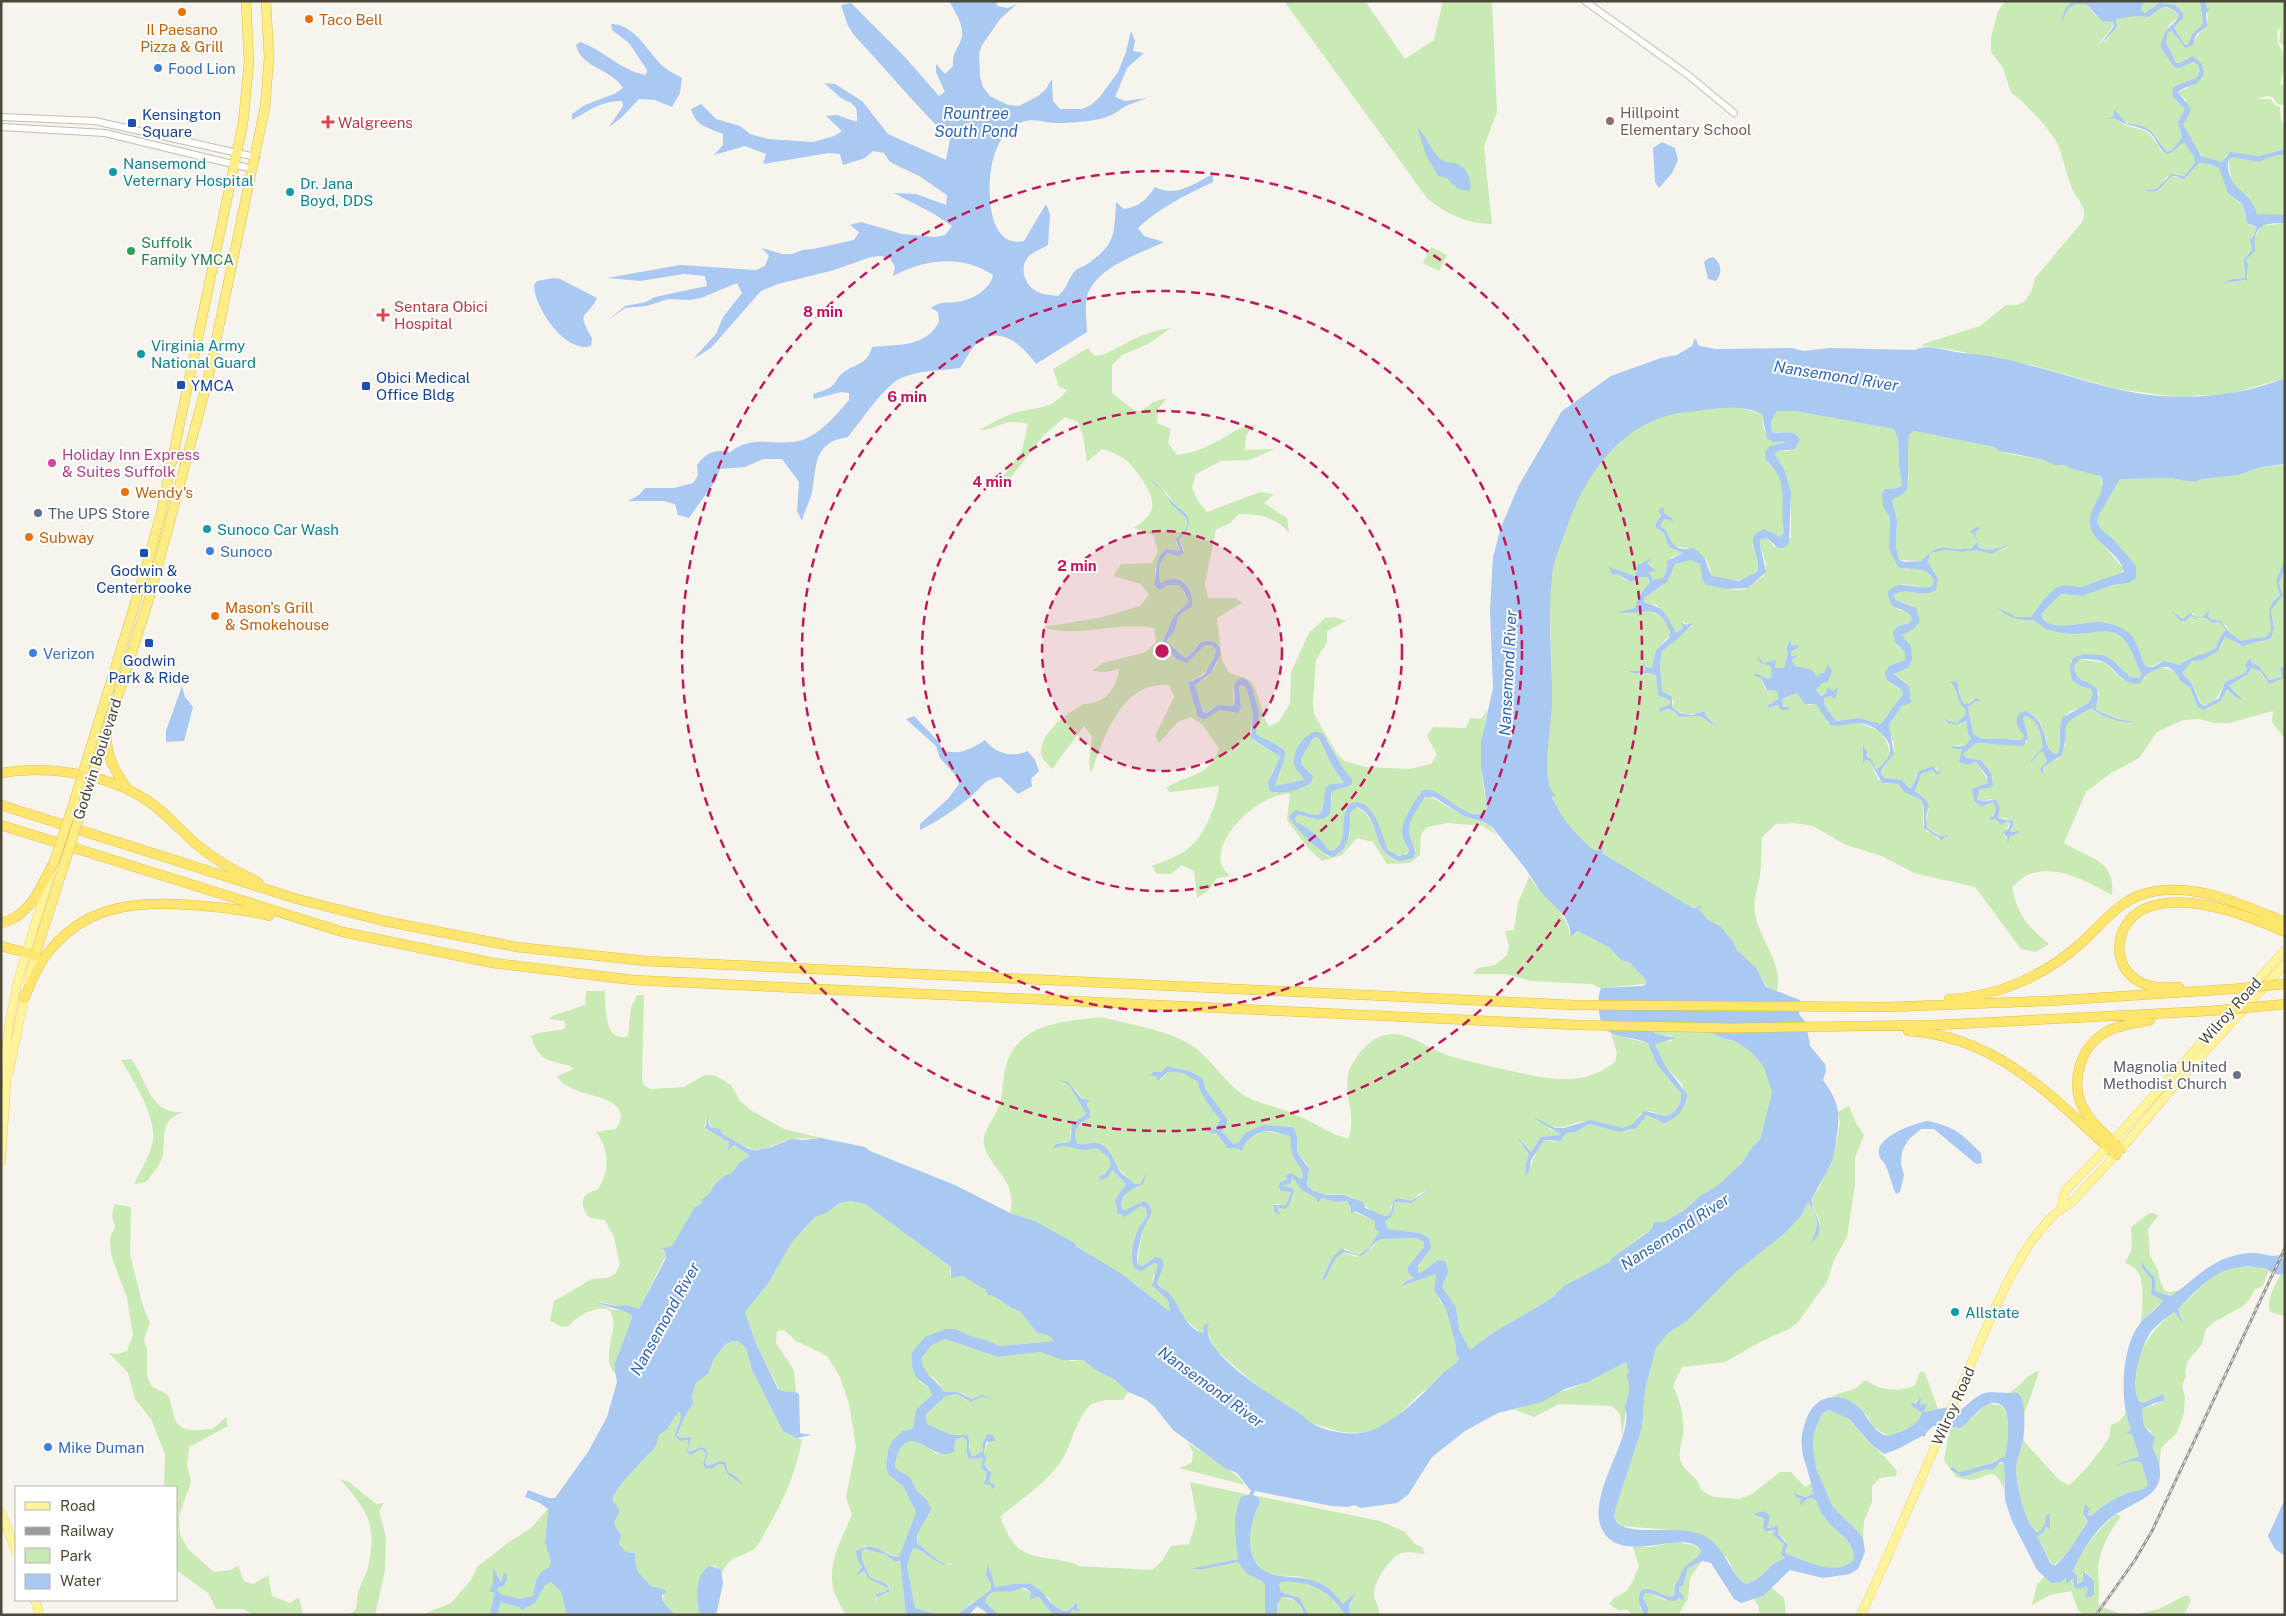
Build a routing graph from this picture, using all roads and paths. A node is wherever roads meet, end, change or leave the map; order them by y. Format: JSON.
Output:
{"nodes":[{"id":1,"x":246,"y":1,"type":"edge"},
{"id":2,"x":266,"y":1,"type":"edge"},
{"id":3,"x":1585,"y":1,"type":"edge"},
{"id":4,"x":1734,"y":113,"type":"dead end"},
{"id":5,"x":1,"y":117,"type":"edge"},
{"id":6,"x":1,"y":127,"type":"edge"},
{"id":7,"x":237,"y":152,"type":"junction"},
{"id":8,"x":256,"y":157,"type":"junction"},
{"id":9,"x":234,"y":165,"type":"junction"},
{"id":10,"x":253,"y":170,"type":"junction"},
{"id":11,"x":107,"y":726,"type":"junction"},
{"id":12,"x":1,"y":773,"type":"edge"},
{"id":13,"x":87,"y":777,"type":"junction"},
{"id":14,"x":128,"y":790,"type":"junction"},
{"id":15,"x":1,"y":805,"type":"edge"},
{"id":16,"x":1,"y":825,"type":"edge"},
{"id":17,"x":1,"y":832,"type":"edge"},
{"id":18,"x":46,"y":840,"type":"junction"},
{"id":19,"x":59,"y":864,"type":"junction"},
{"id":20,"x":297,"y":899,"type":"junction"},
{"id":21,"x":2285,"y":922,"type":"edge"},
{"id":22,"x":1,"y":923,"type":"edge"},
{"id":23,"x":343,"y":932,"type":"junction"},
{"id":24,"x":2285,"y":932,"type":"edge"},
{"id":25,"x":1,"y":946,"type":"edge"},
{"id":26,"x":2285,"y":950,"type":"edge"},
{"id":27,"x":31,"y":954,"type":"junction"},
{"id":28,"x":2285,"y":964,"type":"edge"},
{"id":29,"x":2285,"y":984,"type":"edge"},
{"id":30,"x":2232,"y":989,"type":"junction"},
{"id":31,"x":24,"y":999,"type":"junction"},
{"id":32,"x":2281,"y":1004,"type":"edge"},
{"id":33,"x":1820,"y":1008,"type":"junction"},
{"id":34,"x":2209,"y":1011,"type":"junction"},
{"id":35,"x":1833,"y":1027,"type":"junction"},
{"id":36,"x":7,"y":1076,"type":"junction"},
{"id":37,"x":2110,"y":1144,"type":"junction"},
{"id":38,"x":2119,"y":1152,"type":"junction"},
{"id":39,"x":1,"y":1162,"type":"edge"},
{"id":40,"x":2061,"y":1207,"type":"junction"},
{"id":41,"x":1,"y":1512,"type":"edge"},
{"id":42,"x":15,"y":1549,"type":"edge"},
{"id":43,"x":34,"y":1601,"type":"edge"},
{"id":44,"x":40,"y":1615,"type":"edge"},
{"id":45,"x":1861,"y":1615,"type":"edge"}],
"edges":[{"from":1,"to":7,"type":"highway","name":"Godwin Boulevard"},
{"from":2,"to":8,"type":"highway","name":"Godwin Boulevard"},
{"from":3,"to":4,"type":"street"},
{"from":5,"to":7,"type":"street"},
{"from":6,"to":9,"type":"street"},
{"from":7,"to":8,"type":"street"},
{"from":7,"to":9,"type":"highway","name":"Godwin Boulevard"},
{"from":8,"to":10,"type":"highway","name":"Godwin Boulevard"},
{"from":9,"to":10,"type":"street"},
{"from":9,"to":13,"type":"highway","name":"Godwin Boulevard"},
{"from":10,"to":11,"type":"highway","name":"Godwin Boulevard"},
{"from":11,"to":13,"type":"highway","name":"Godwin Boulevard"},
{"from":11,"to":14,"type":"highway"},
{"from":12,"to":13,"type":"highway"},
{"from":13,"to":14,"type":"highway"},
{"from":13,"to":19,"type":"highway","name":"Godwin Boulevard","bridge":true},
{"from":14,"to":20,"type":"highway"},
{"from":15,"to":20,"type":"highway"},
{"from":16,"to":18,"type":"highway"},
{"from":17,"to":18,"type":"highway"},
{"from":18,"to":23,"type":"highway"},
{"from":19,"to":22,"type":"highway"},
{"from":19,"to":27,"type":"highway","name":"Godwin Boulevard"},
{"from":20,"to":33,"type":"highway"},
{"from":21,"to":33,"type":"highway"},
{"from":23,"to":31,"type":"highway"},
{"from":23,"to":35,"type":"highway"},
{"from":24,"to":30,"type":"highway"},
{"from":25,"to":27,"type":"highway"},
{"from":26,"to":37,"type":"main road","name":"Wilroy Road"},
{"from":27,"to":31,"type":"main road","name":"Godwin Boulevard"},
{"from":27,"to":36,"type":"main road","name":"Godwin Boulevard"},
{"from":28,"to":38,"type":"main road","name":"Wilroy Road"},
{"from":29,"to":30,"type":"highway","bridge":true},
{"from":30,"to":33,"type":"highway"},
{"from":31,"to":36,"type":"main road","name":"Godwin Boulevard"},
{"from":32,"to":34,"type":"highway","bridge":true},
{"from":34,"to":35,"type":"highway"},
{"from":34,"to":37,"type":"highway"},
{"from":35,"to":37,"type":"highway"},
{"from":36,"to":39,"type":"main road","name":"Godwin Boulevard"},
{"from":37,"to":38,"type":"highway"},
{"from":37,"to":40,"type":"main road","name":"Wilroy Road"},
{"from":38,"to":40,"type":"main road","name":"Wilroy Road"},
{"from":40,"to":45,"type":"main road","name":"Wilroy Road"},
{"from":41,"to":42,"type":"main road"},
{"from":43,"to":44,"type":"main road"}]}
